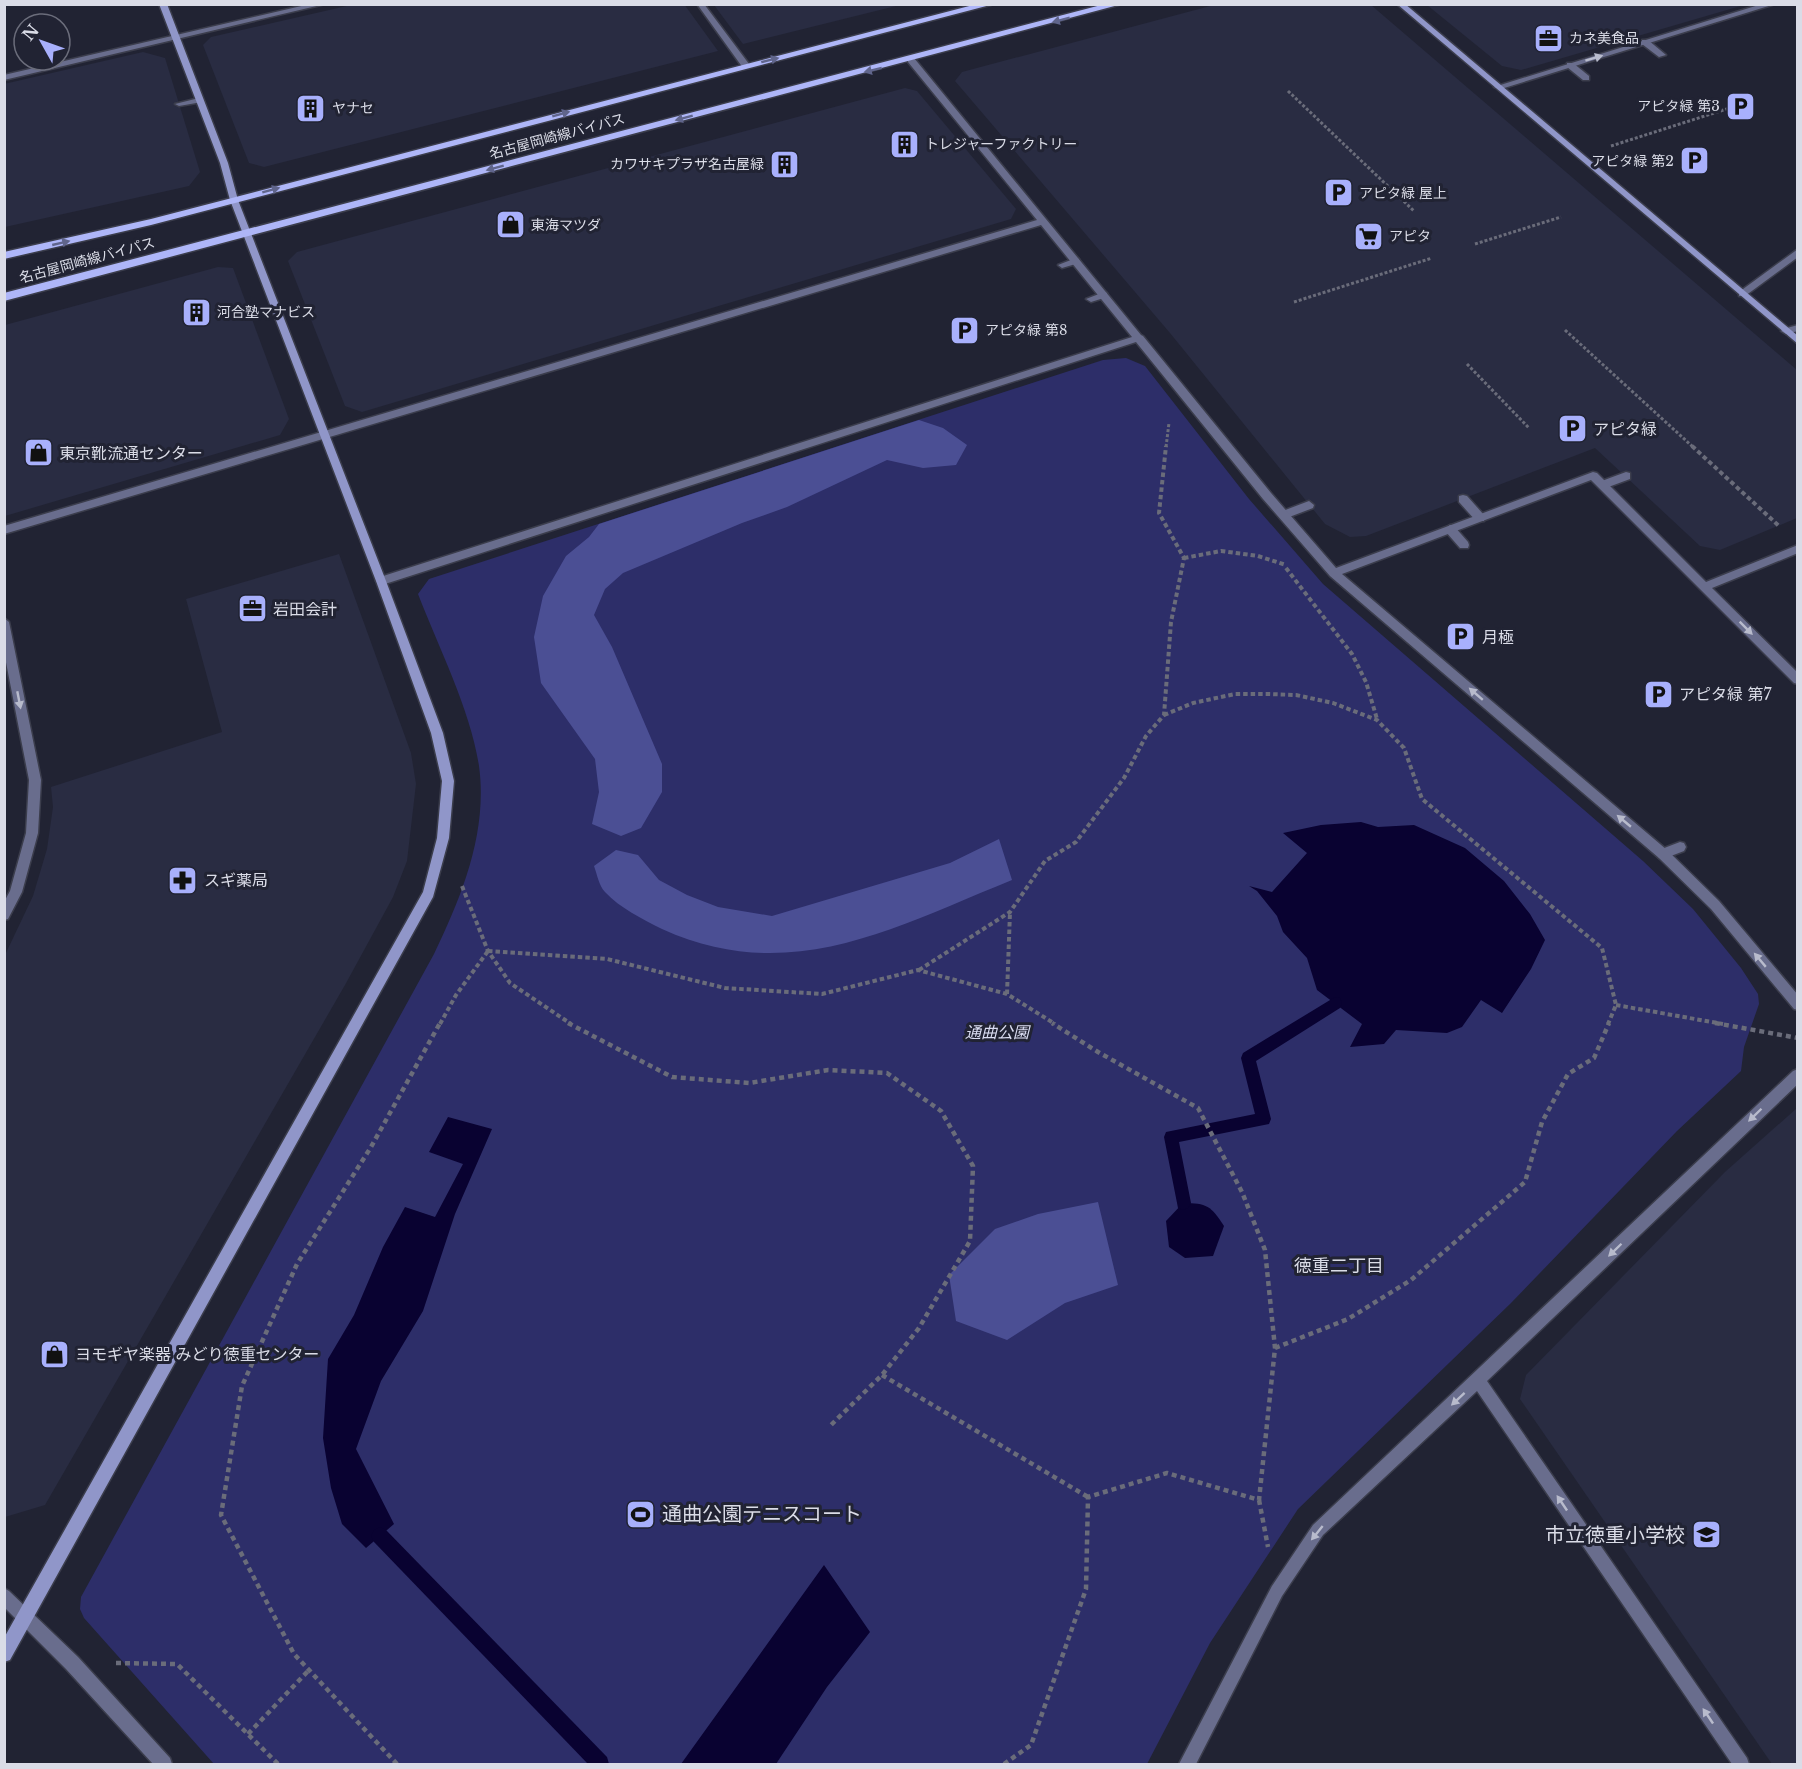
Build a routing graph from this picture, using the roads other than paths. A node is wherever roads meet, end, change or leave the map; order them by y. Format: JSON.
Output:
{"nodes":[{"id":1,"x":163,"y":4,"type":"edge"},
{"id":2,"x":322,"y":4,"type":"edge"},
{"id":3,"x":700,"y":4,"type":"edge"},
{"id":4,"x":990,"y":4,"type":"edge"},
{"id":5,"x":1118,"y":4,"type":"edge"},
{"id":6,"x":1400,"y":4,"type":"edge"},
{"id":7,"x":1772,"y":4,"type":"edge"},
{"id":8,"x":175,"y":39,"type":"junction"},
{"id":9,"x":1645,"y":42,"type":"junction"},
{"id":10,"x":1662,"y":55,"type":"dead end"},
{"id":11,"x":911,"y":60,"type":"junction"},
{"id":12,"x":1570,"y":65,"type":"junction"},
{"id":13,"x":746,"y":66,"type":"junction"},
{"id":14,"x":4,"y":78,"type":"edge"},
{"id":15,"x":1586,"y":78,"type":"dead end"},
{"id":16,"x":1498,"y":87,"type":"junction"},
{"id":17,"x":199,"y":100,"type":"junction"},
{"id":18,"x":179,"y":104,"type":"dead end"},
{"id":19,"x":234,"y":200,"type":"junction"},
{"id":20,"x":1043,"y":221,"type":"junction"},
{"id":21,"x":247,"y":234,"type":"junction"},
{"id":22,"x":1797,"y":252,"type":"edge"},
{"id":23,"x":4,"y":256,"type":"edge"},
{"id":24,"x":1076,"y":261,"type":"junction"},
{"id":25,"x":1062,"y":265,"type":"dead end"},
{"id":26,"x":1742,"y":294,"type":"junction"},
{"id":27,"x":1104,"y":295,"type":"junction"},
{"id":28,"x":4,"y":297,"type":"edge"},
{"id":29,"x":1091,"y":299,"type":"dead end"},
{"id":30,"x":1797,"y":328,"type":"edge"},
{"id":31,"x":1786,"y":331,"type":"junction"},
{"id":32,"x":1140,"y":338,"type":"junction"},
{"id":33,"x":1797,"y":341,"type":"edge"},
{"id":34,"x":323,"y":435,"type":"junction"},
{"id":35,"x":1626,"y":476,"type":"dead end"},
{"id":36,"x":1603,"y":485,"type":"junction"},
{"id":37,"x":1463,"y":499,"type":"dead end"},
{"id":38,"x":1309,"y":505,"type":"dead end"},
{"id":39,"x":1284,"y":515,"type":"junction"},
{"id":40,"x":1480,"y":518,"type":"junction"},
{"id":41,"x":1450,"y":529,"type":"junction"},
{"id":42,"x":4,"y":530,"type":"edge"},
{"id":43,"x":1464,"y":544,"type":"dead end"},
{"id":44,"x":1797,"y":549,"type":"edge"},
{"id":45,"x":1334,"y":573,"type":"junction"},
{"id":46,"x":381,"y":581,"type":"junction"},
{"id":47,"x":1704,"y":587,"type":"junction"},
{"id":48,"x":4,"y":622,"type":"edge"},
{"id":49,"x":1797,"y":680,"type":"edge"},
{"id":50,"x":1680,"y":847,"type":"dead end"},
{"id":51,"x":1663,"y":854,"type":"junction"},
{"id":52,"x":4,"y":915,"type":"edge"},
{"id":53,"x":1797,"y":1005,"type":"edge"},
{"id":54,"x":1797,"y":1075,"type":"edge"},
{"id":55,"x":1478,"y":1380,"type":"junction"},
{"id":56,"x":4,"y":1596,"type":"edge"},
{"id":57,"x":26,"y":1617,"type":"junction"},
{"id":58,"x":4,"y":1654,"type":"edge"},
{"id":59,"x":164,"y":1764,"type":"edge"},
{"id":60,"x":1187,"y":1764,"type":"edge"},
{"id":61,"x":1741,"y":1764,"type":"edge"}],
"edges":[{"from":1,"to":8,"type":"street"},
{"from":2,"to":8,"type":"street"},
{"from":3,"to":13,"type":"street"},
{"from":13,"to":4,"type":"main road","name":"名古屋岡崎線バイパス","one_way":true},
{"from":5,"to":11,"type":"main road","name":"名古屋岡崎線バイパス","one_way":true},
{"from":6,"to":16,"type":"street"},
{"from":7,"to":9,"type":"street"},
{"from":8,"to":14,"type":"street"},
{"from":8,"to":17,"type":"street"},
{"from":9,"to":10,"type":"street"},
{"from":12,"to":9,"type":"street","one_way":true},
{"from":11,"to":20,"type":"street"},
{"from":11,"to":21,"type":"main road","name":"名古屋岡崎線バイパス","one_way":true},
{"from":12,"to":15,"type":"street"},
{"from":12,"to":16,"type":"street"},
{"from":19,"to":13,"type":"main road","name":"名古屋岡崎線バイパス","one_way":true},
{"from":16,"to":26,"type":"street"},
{"from":17,"to":18,"type":"street"},
{"from":17,"to":19,"type":"street"},
{"from":19,"to":21,"type":"street"},
{"from":23,"to":19,"type":"main road","name":"名古屋岡崎線バイパス","one_way":true},
{"from":20,"to":24,"type":"street"},
{"from":20,"to":34,"type":"street"},
{"from":21,"to":28,"type":"main road","name":"名古屋岡崎線バイパス"},
{"from":21,"to":34,"type":"street"},
{"from":22,"to":26,"type":"street"},
{"from":24,"to":25,"type":"street"},
{"from":24,"to":27,"type":"street"},
{"from":26,"to":31,"type":"street"},
{"from":27,"to":29,"type":"street"},
{"from":27,"to":32,"type":"street"},
{"from":30,"to":31,"type":"street"},
{"from":31,"to":33,"type":"street"},
{"from":32,"to":39,"type":"street"},
{"from":32,"to":46,"type":"street"},
{"from":34,"to":42,"type":"street"},
{"from":34,"to":46,"type":"street"},
{"from":35,"to":36,"type":"street"},
{"from":36,"to":40,"type":"street"},
{"from":36,"to":47,"type":"street"},
{"from":37,"to":40,"type":"street"},
{"from":38,"to":39,"type":"street"},
{"from":39,"to":45,"type":"street"},
{"from":40,"to":41,"type":"street"},
{"from":41,"to":43,"type":"street"},
{"from":41,"to":45,"type":"street"},
{"from":44,"to":47,"type":"street"},
{"from":51,"to":45,"type":"street","one_way":true},
{"from":46,"to":57,"type":"street"},
{"from":47,"to":49,"type":"street","one_way":true},
{"from":48,"to":52,"type":"street","one_way":true},
{"from":50,"to":51,"type":"street"},
{"from":53,"to":51,"type":"street","one_way":true},
{"from":54,"to":55,"type":"street","one_way":true},
{"from":55,"to":60,"type":"street","one_way":true},
{"from":61,"to":55,"type":"street","one_way":true},
{"from":56,"to":57,"type":"street"},
{"from":57,"to":58,"type":"street"},
{"from":57,"to":59,"type":"street"}]}
